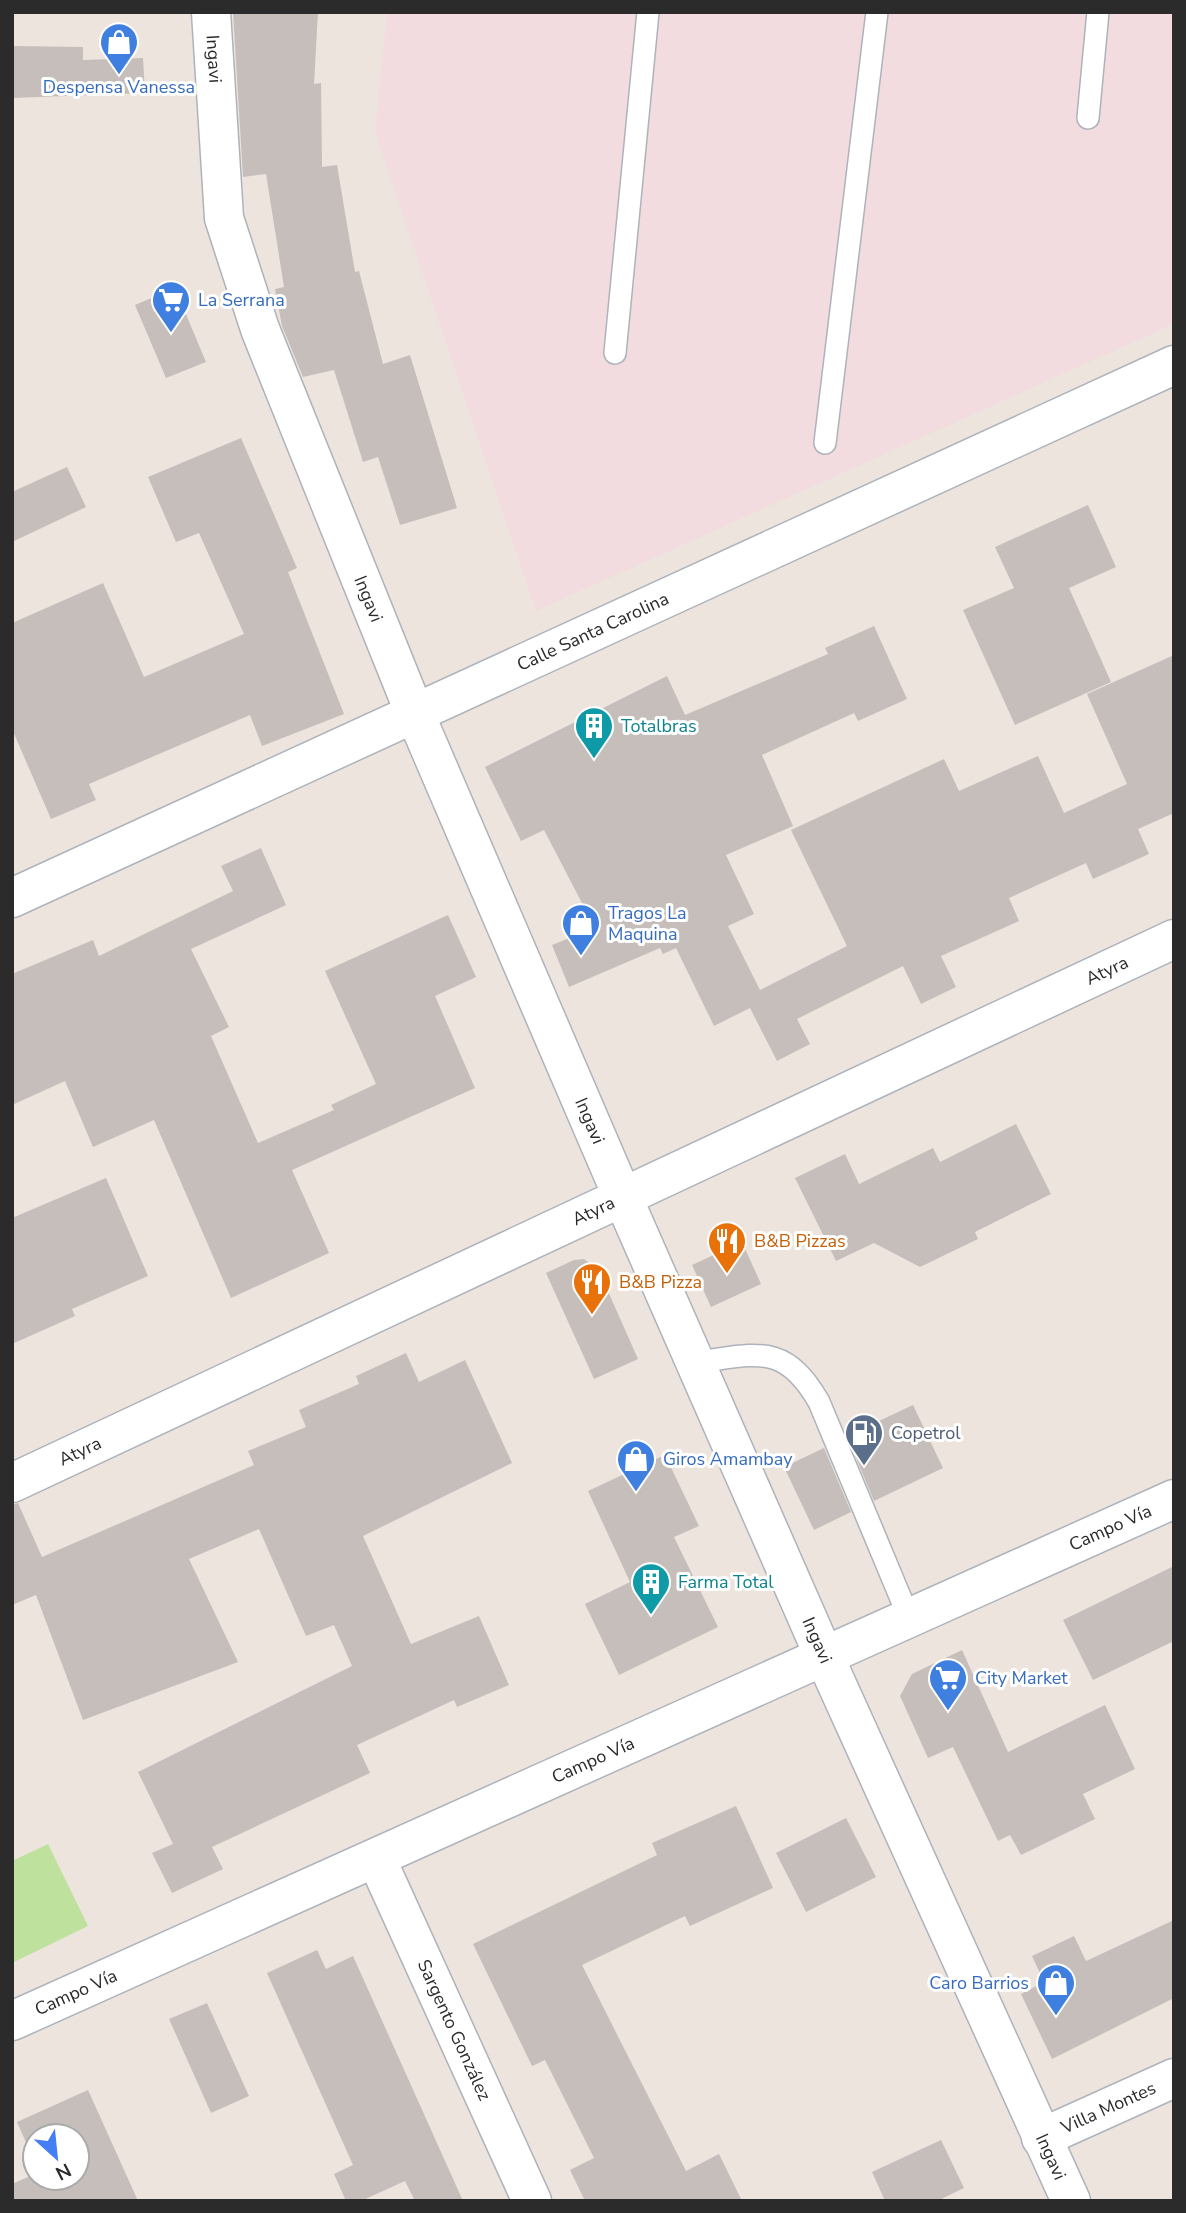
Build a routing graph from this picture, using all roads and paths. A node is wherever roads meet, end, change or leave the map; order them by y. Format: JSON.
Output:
{"nodes":[{"id":1,"x":211,"y":12,"type":"edge"},
{"id":2,"x":648,"y":12,"type":"edge"},
{"id":3,"x":877,"y":12,"type":"edge"},
{"id":4,"x":1098,"y":12,"type":"edge"},
{"id":5,"x":1088,"y":118,"type":"dead end"},
{"id":6,"x":615,"y":353,"type":"dead end"},
{"id":7,"x":1174,"y":365,"type":"edge"},
{"id":8,"x":825,"y":443,"type":"dead end"},
{"id":9,"x":415,"y":714,"type":"junction"},
{"id":10,"x":12,"y":898,"type":"edge"},
{"id":11,"x":1174,"y":939,"type":"edge"},
{"id":12,"x":623,"y":1198,"type":"junction"},
{"id":13,"x":695,"y":1362,"type":"junction"},
{"id":14,"x":12,"y":1483,"type":"edge"},
{"id":15,"x":1174,"y":1499,"type":"edge"},
{"id":16,"x":909,"y":1618,"type":"junction"},
{"id":17,"x":824,"y":1657,"type":"junction"},
{"id":18,"x":376,"y":1858,"type":"junction"},
{"id":19,"x":12,"y":2021,"type":"edge"},
{"id":20,"x":1174,"y":2078,"type":"edge"},
{"id":21,"x":1041,"y":2138,"type":"junction"},
{"id":22,"x":531,"y":2201,"type":"edge"},
{"id":23,"x":1071,"y":2201,"type":"edge"}],
"edges":[{"from":1,"to":9,"type":"street","name":"Ingavi"},
{"from":2,"to":6,"type":"lane"},
{"from":3,"to":8,"type":"lane"},
{"from":4,"to":5,"type":"lane"},
{"from":7,"to":9,"type":"street","name":"Calle Santa Carolina"},
{"from":9,"to":10,"type":"street","name":"Calle Santa Carolina"},
{"from":9,"to":12,"type":"street","name":"Ingavi"},
{"from":11,"to":12,"type":"street","name":"Atyra"},
{"from":12,"to":13,"type":"street","name":"Ingavi"},
{"from":12,"to":14,"type":"street","name":"Atyra"},
{"from":13,"to":16,"type":"lane"},
{"from":13,"to":17,"type":"street","name":"Ingavi"},
{"from":15,"to":16,"type":"street","name":"Campo Vía"},
{"from":16,"to":17,"type":"street","name":"Campo Vía"},
{"from":17,"to":18,"type":"street","name":"Campo Vía"},
{"from":17,"to":21,"type":"street","name":"Ingavi"},
{"from":18,"to":19,"type":"street","name":"Campo Vía"},
{"from":18,"to":22,"type":"street","name":"Sargento González"},
{"from":20,"to":21,"type":"street","name":"Villa Montes"},
{"from":21,"to":23,"type":"street","name":"Ingavi"}]}
